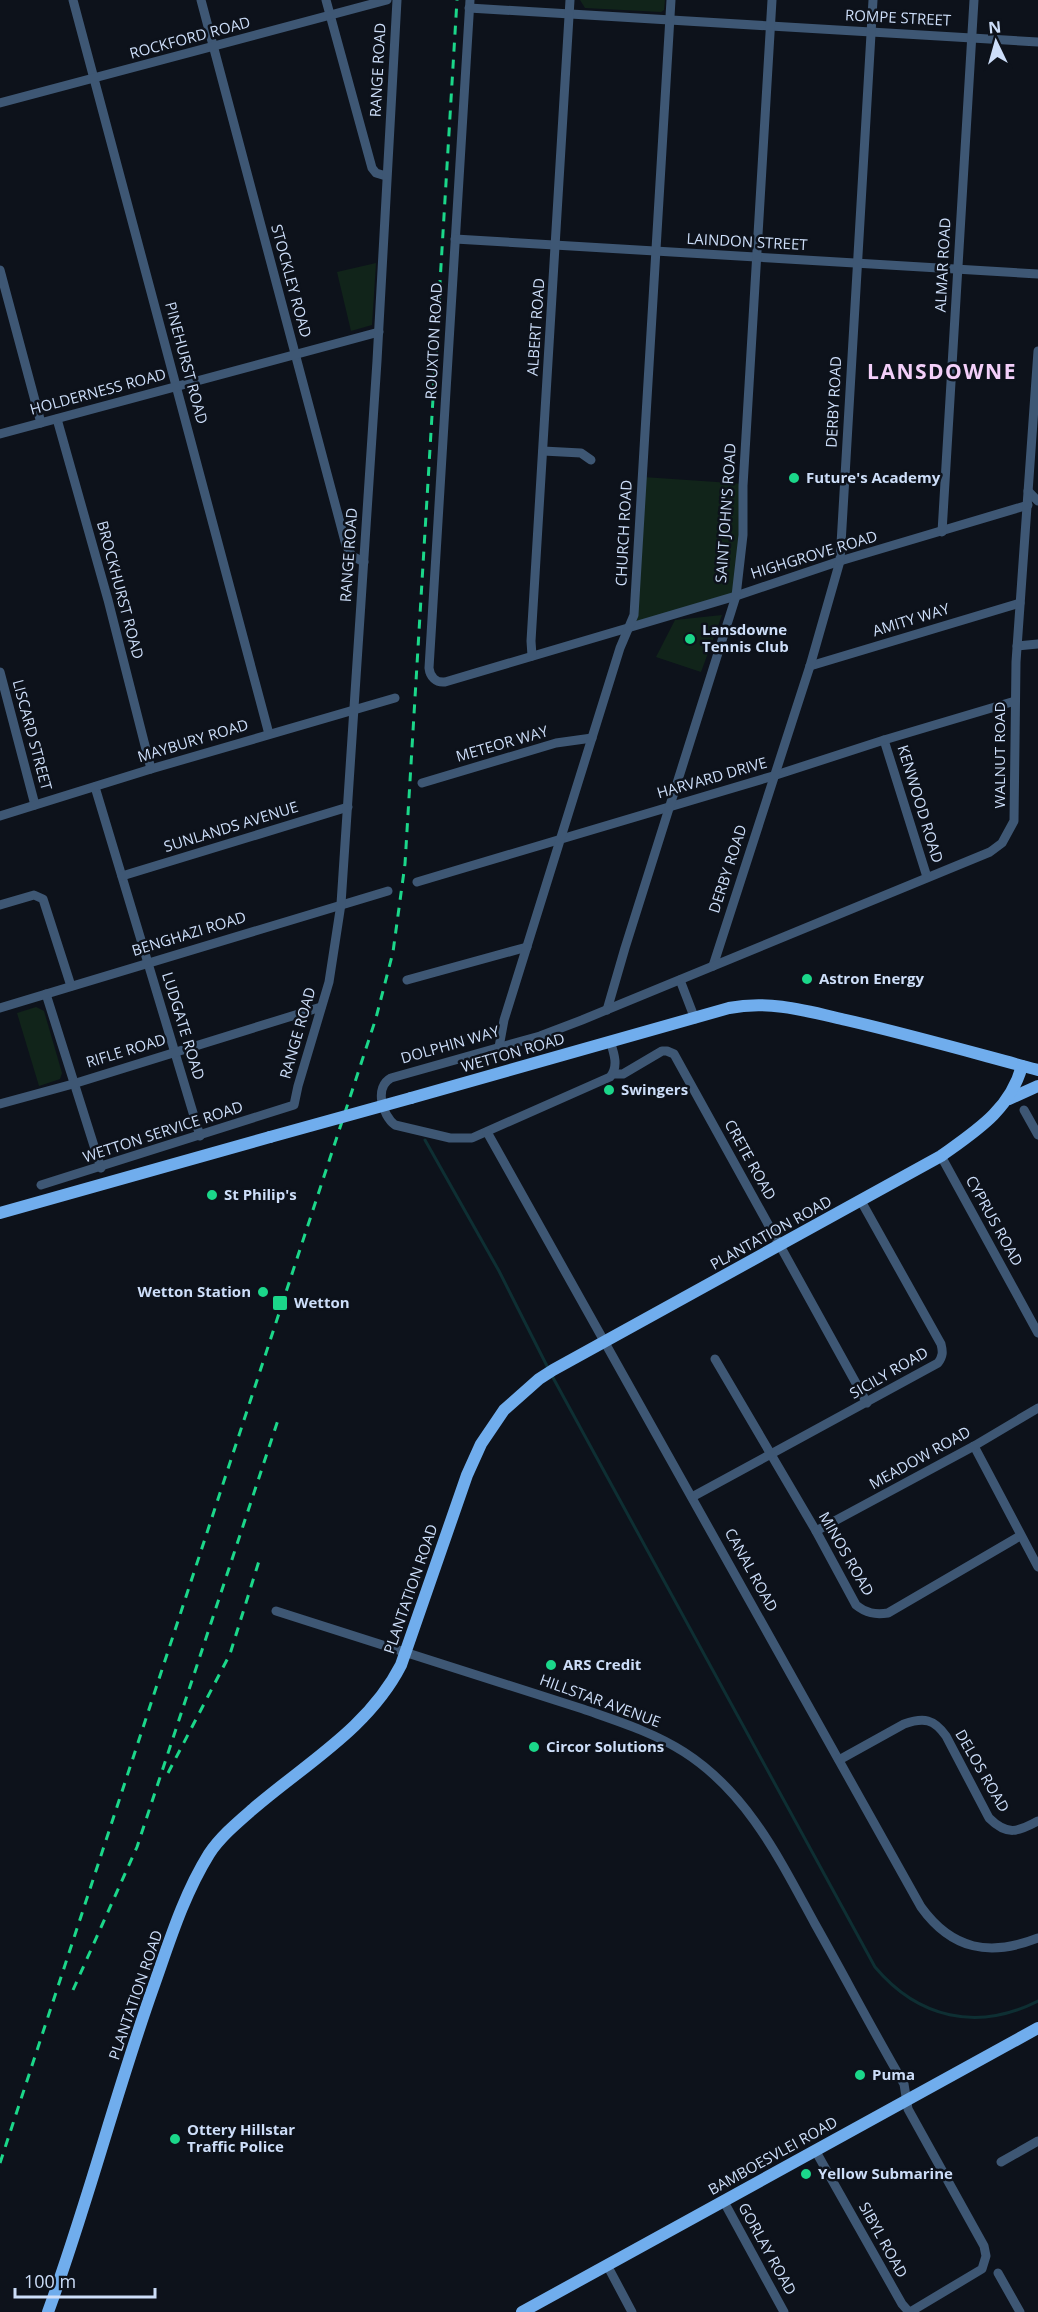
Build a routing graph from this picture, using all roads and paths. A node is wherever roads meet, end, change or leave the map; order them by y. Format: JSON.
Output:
{"nodes":[{"id":1,"x":73,"y":0,"type":"edge"},
{"id":2,"x":201,"y":0,"type":"edge"},
{"id":3,"x":326,"y":0,"type":"edge"},
{"id":4,"x":387,"y":0,"type":"edge"},
{"id":5,"x":397,"y":0,"type":"edge"},
{"id":6,"x":570,"y":0,"type":"edge"},
{"id":7,"x":671,"y":0,"type":"edge"},
{"id":8,"x":772,"y":0,"type":"edge"},
{"id":9,"x":873,"y":0,"type":"edge"},
{"id":10,"x":974,"y":0,"type":"edge"},
{"id":11,"x":469,"y":4,"type":"edge"},
{"id":12,"x":570,"y":13,"type":"junction"},
{"id":13,"x":330,"y":14,"type":"junction"},
{"id":14,"x":670,"y":20,"type":"junction"},
{"id":15,"x":770,"y":26,"type":"junction"},
{"id":16,"x":871,"y":31,"type":"junction"},
{"id":17,"x":971,"y":38,"type":"junction"},
{"id":18,"x":1038,"y":42,"type":"edge"},
{"id":19,"x":213,"y":48,"type":"junction"},
{"id":20,"x":94,"y":78,"type":"junction"},
{"id":21,"x":0,"y":103,"type":"edge"},
{"id":22,"x":386,"y":176,"type":"junction"},
{"id":23,"x":455,"y":239,"type":"junction"},
{"id":24,"x":556,"y":246,"type":"junction"},
{"id":25,"x":657,"y":252,"type":"junction"},
{"id":26,"x":757,"y":258,"type":"junction"},
{"id":27,"x":856,"y":264,"type":"junction"},
{"id":28,"x":957,"y":269,"type":"junction"},
{"id":29,"x":0,"y":270,"type":"edge"},
{"id":30,"x":1038,"y":274,"type":"edge"},
{"id":31,"x":379,"y":332,"type":"junction"},
{"id":32,"x":1038,"y":351,"type":"edge"},
{"id":33,"x":295,"y":353,"type":"junction"},
{"id":34,"x":1037,"y":372,"type":"edge"},
{"id":35,"x":176,"y":386,"type":"junction"},
{"id":36,"x":57,"y":419,"type":"junction"},
{"id":37,"x":41,"y":423,"type":"junction"},
{"id":38,"x":0,"y":434,"type":"edge"},
{"id":39,"x":543,"y":451,"type":"junction"},
{"id":40,"x":591,"y":460,"type":"dead end"},
{"id":41,"x":1029,"y":491,"type":"junction"},
{"id":42,"x":1038,"y":501,"type":"edge"},
{"id":43,"x":1028,"y":506,"type":"junction"},
{"id":44,"x":942,"y":532,"type":"junction"},
{"id":45,"x":840,"y":561,"type":"junction"},
{"id":46,"x":364,"y":562,"type":"junction"},
{"id":47,"x":736,"y":596,"type":"junction"},
{"id":48,"x":1020,"y":603,"type":"junction"},
{"id":49,"x":631,"y":626,"type":"junction"},
{"id":50,"x":1038,"y":644,"type":"edge"},
{"id":51,"x":1017,"y":646,"type":"junction"},
{"id":52,"x":532,"y":656,"type":"junction"},
{"id":53,"x":810,"y":666,"type":"junction"},
{"id":54,"x":0,"y":672,"type":"edge"},
{"id":55,"x":437,"y":681,"type":"joint"},
{"id":56,"x":395,"y":698,"type":"dead end"},
{"id":57,"x":1015,"y":701,"type":"junction"},
{"id":58,"x":354,"y":709,"type":"junction"},
{"id":59,"x":269,"y":734,"type":"junction"},
{"id":60,"x":592,"y":738,"type":"junction"},
{"id":61,"x":884,"y":740,"type":"junction"},
{"id":62,"x":151,"y":769,"type":"junction"},
{"id":63,"x":773,"y":776,"type":"junction"},
{"id":64,"x":422,"y":783,"type":"dead end"},
{"id":65,"x":95,"y":788,"type":"junction"},
{"id":66,"x":35,"y":805,"type":"junction"},
{"id":67,"x":669,"y":806,"type":"junction"},
{"id":68,"x":348,"y":807,"type":"junction"},
{"id":69,"x":0,"y":816,"type":"edge"},
{"id":70,"x":561,"y":838,"type":"junction"},
{"id":71,"x":122,"y":876,"type":"junction"},
{"id":72,"x":927,"y":877,"type":"junction"},
{"id":73,"x":417,"y":882,"type":"dead end"},
{"id":74,"x":388,"y":891,"type":"dead end"},
{"id":75,"x":341,"y":904,"type":"junction"},
{"id":76,"x":0,"y":905,"type":"edge"},
{"id":77,"x":527,"y":947,"type":"junction"},
{"id":78,"x":148,"y":962,"type":"junction"},
{"id":79,"x":713,"y":966,"type":"junction"},
{"id":80,"x":407,"y":980,"type":"dead end"},
{"id":81,"x":680,"y":980,"type":"junction"},
{"id":82,"x":71,"y":986,"type":"junction"},
{"id":83,"x":46,"y":994,"type":"junction"},
{"id":84,"x":321,"y":1007,"type":"junction"},
{"id":85,"x":0,"y":1008,"type":"edge"},
{"id":86,"x":607,"y":1010,"type":"junction"},
{"id":87,"x":695,"y":1018,"type":"junction"},
{"id":88,"x":610,"y":1041,"type":"junction"},
{"id":89,"x":499,"y":1047,"type":"junction"},
{"id":90,"x":176,"y":1051,"type":"junction"},
{"id":91,"x":1022,"y":1066,"type":"junction"},
{"id":92,"x":1038,"y":1070,"type":"edge"},
{"id":93,"x":613,"y":1074,"type":"junction"},
{"id":94,"x":73,"y":1084,"type":"junction"},
{"id":95,"x":1038,"y":1086,"type":"edge"},
{"id":96,"x":1007,"y":1101,"type":"junction"},
{"id":97,"x":3,"y":1104,"type":"edge"},
{"id":98,"x":294,"y":1106,"type":"joint"},
{"id":99,"x":1024,"y":1110,"type":"dead end"},
{"id":100,"x":487,"y":1132,"type":"junction"},
{"id":101,"x":1038,"y":1135,"type":"edge"},
{"id":102,"x":200,"y":1136,"type":"junction"},
{"id":103,"x":941,"y":1156,"type":"junction"},
{"id":104,"x":101,"y":1168,"type":"junction"},
{"id":105,"x":41,"y":1185,"type":"dead end"},
{"id":106,"x":861,"y":1201,"type":"junction"},
{"id":107,"x":0,"y":1213,"type":"edge"},
{"id":108,"x":780,"y":1245,"type":"junction"},
{"id":109,"x":1038,"y":1333,"type":"edge"},
{"id":110,"x":605,"y":1341,"type":"junction"},
{"id":111,"x":716,"y":1359,"type":"dead end"},
{"id":112,"x":867,"y":1403,"type":"junction"},
{"id":113,"x":1038,"y":1408,"type":"edge"},
{"id":114,"x":974,"y":1446,"type":"junction"},
{"id":115,"x":770,"y":1456,"type":"junction"},
{"id":116,"x":692,"y":1497,"type":"junction"},
{"id":117,"x":816,"y":1531,"type":"junction"},
{"id":118,"x":1020,"y":1536,"type":"junction"},
{"id":119,"x":1038,"y":1567,"type":"edge"},
{"id":120,"x":276,"y":1611,"type":"dead end"},
{"id":121,"x":405,"y":1652,"type":"junction"},
{"id":122,"x":839,"y":1760,"type":"junction"},
{"id":123,"x":1038,"y":1821,"type":"edge"},
{"id":124,"x":1038,"y":1938,"type":"edge"},
{"id":125,"x":1038,"y":2028,"type":"edge"},
{"id":126,"x":908,"y":2100,"type":"junction"},
{"id":127,"x":1038,"y":2141,"type":"edge"},
{"id":128,"x":815,"y":2150,"type":"junction"},
{"id":129,"x":1001,"y":2162,"type":"dead end"},
{"id":130,"x":723,"y":2200,"type":"junction"},
{"id":131,"x":607,"y":2265,"type":"junction"},
{"id":132,"x":998,"y":2273,"type":"dead end"},
{"id":133,"x":48,"y":2312,"type":"edge"},
{"id":134,"x":522,"y":2312,"type":"edge"},
{"id":135,"x":632,"y":2312,"type":"edge"},
{"id":136,"x":784,"y":2312,"type":"edge"},
{"id":137,"x":909,"y":2312,"type":"edge"},
{"id":138,"x":1020,"y":2312,"type":"edge"}],
"edges":[{"from":1,"to":20,"type":"street","name":"PINEHURST ROAD"},
{"from":2,"to":19,"type":"street","name":"STOCKLEY ROAD"},
{"from":3,"to":13,"type":"street"},
{"from":4,"to":13,"type":"street","name":"ROCKFORD ROAD"},
{"from":5,"to":22,"type":"street","name":"RANGE ROAD"},
{"from":6,"to":12,"type":"street","name":"ALBERT ROAD"},
{"from":7,"to":14,"type":"street","name":"CHURCH ROAD"},
{"from":8,"to":15,"type":"street","name":"SAINT JOHN'S ROAD"},
{"from":9,"to":16,"type":"street","name":"DERBY ROAD"},
{"from":10,"to":17,"type":"street","name":"ALMAR ROAD"},
{"from":11,"to":12,"type":"street","name":"ROMPE STREET"},
{"from":11,"to":23,"type":"street","name":"ROUXTON ROAD"},
{"from":12,"to":14,"type":"street","name":"ROMPE STREET"},
{"from":12,"to":24,"type":"street","name":"ALBERT ROAD"},
{"from":13,"to":19,"type":"street","name":"ROCKFORD ROAD"},
{"from":13,"to":22,"type":"street"},
{"from":14,"to":15,"type":"street","name":"ROMPE STREET"},
{"from":14,"to":25,"type":"street","name":"CHURCH ROAD"},
{"from":15,"to":16,"type":"street","name":"ROMPE STREET"},
{"from":15,"to":26,"type":"street","name":"SAINT JOHN'S ROAD"},
{"from":16,"to":17,"type":"street","name":"ROMPE STREET"},
{"from":16,"to":27,"type":"street","name":"DERBY ROAD"},
{"from":17,"to":18,"type":"street","name":"ROMPE STREET"},
{"from":17,"to":28,"type":"street","name":"ALMAR ROAD"},
{"from":19,"to":20,"type":"street","name":"ROCKFORD ROAD"},
{"from":19,"to":33,"type":"street","name":"STOCKLEY ROAD"},
{"from":20,"to":21,"type":"street","name":"ROCKFORD ROAD"},
{"from":20,"to":35,"type":"street","name":"PINEHURST ROAD"},
{"from":22,"to":31,"type":"street","name":"RANGE ROAD"},
{"from":23,"to":24,"type":"street","name":"LAINDON STREET"},
{"from":23,"to":55,"type":"street","name":"ROUXTON ROAD"},
{"from":24,"to":25,"type":"street","name":"LAINDON STREET"},
{"from":24,"to":39,"type":"street","name":"ALBERT ROAD"},
{"from":25,"to":26,"type":"street","name":"LAINDON STREET"},
{"from":25,"to":49,"type":"street","name":"CHURCH ROAD"},
{"from":26,"to":27,"type":"street","name":"LAINDON STREET"},
{"from":26,"to":47,"type":"street","name":"SAINT JOHN'S ROAD"},
{"from":27,"to":28,"type":"street","name":"LAINDON STREET"},
{"from":27,"to":45,"type":"street","name":"DERBY ROAD"},
{"from":28,"to":30,"type":"street","name":"LAINDON STREET"},
{"from":28,"to":44,"type":"street","name":"ALMAR ROAD"},
{"from":29,"to":37,"type":"street"},
{"from":31,"to":33,"type":"street","name":"HOLDERNESS ROAD"},
{"from":31,"to":46,"type":"street","name":"RANGE ROAD"},
{"from":32,"to":34,"type":"street","name":"WALNUT ROAD"},
{"from":33,"to":35,"type":"street","name":"HOLDERNESS ROAD"},
{"from":33,"to":46,"type":"street","name":"STOCKLEY ROAD"},
{"from":34,"to":41,"type":"street","name":"WALNUT ROAD"},
{"from":35,"to":36,"type":"street","name":"HOLDERNESS ROAD"},
{"from":35,"to":59,"type":"street","name":"PINEHURST ROAD"},
{"from":36,"to":37,"type":"street","name":"HOLDERNESS ROAD"},
{"from":36,"to":62,"type":"street","name":"BROCKHURST ROAD"},
{"from":37,"to":38,"type":"street","name":"HOLDERNESS ROAD"},
{"from":39,"to":40,"type":"street"},
{"from":39,"to":52,"type":"street","name":"ALBERT ROAD"},
{"from":41,"to":42,"type":"street"},
{"from":41,"to":43,"type":"street","name":"WALNUT ROAD"},
{"from":43,"to":44,"type":"street","name":"HIGHGROVE ROAD"},
{"from":43,"to":48,"type":"street","name":"WALNUT ROAD"},
{"from":44,"to":45,"type":"street","name":"HIGHGROVE ROAD"},
{"from":45,"to":47,"type":"street","name":"HIGHGROVE ROAD"},
{"from":45,"to":53,"type":"street","name":"DERBY ROAD"},
{"from":46,"to":58,"type":"street","name":"RANGE ROAD"},
{"from":47,"to":49,"type":"street","name":"HIGHGROVE ROAD"},
{"from":47,"to":67,"type":"street","name":"SAINT JOHN'S ROAD"},
{"from":48,"to":51,"type":"street","name":"WALNUT ROAD"},
{"from":48,"to":53,"type":"street","name":"AMITY WAY"},
{"from":49,"to":52,"type":"street","name":"HIGHGROVE ROAD"},
{"from":49,"to":60,"type":"street","name":"CHURCH ROAD"},
{"from":50,"to":51,"type":"street"},
{"from":51,"to":57,"type":"street","name":"WALNUT ROAD"},
{"from":52,"to":55,"type":"street","name":"HIGHGROVE ROAD"},
{"from":53,"to":63,"type":"street","name":"DERBY ROAD"},
{"from":54,"to":66,"type":"street","name":"LISCARD STREET"},
{"from":56,"to":58,"type":"street","name":"MAYBURY ROAD"},
{"from":57,"to":61,"type":"street","name":"HARVARD DRIVE"},
{"from":57,"to":72,"type":"street","name":"WALNUT ROAD"},
{"from":58,"to":59,"type":"street","name":"MAYBURY ROAD"},
{"from":58,"to":68,"type":"street","name":"RANGE ROAD"},
{"from":59,"to":62,"type":"street","name":"MAYBURY ROAD"},
{"from":60,"to":64,"type":"street","name":"METEOR WAY"},
{"from":60,"to":70,"type":"street","name":"CHURCH ROAD"},
{"from":61,"to":63,"type":"street","name":"HARVARD DRIVE"},
{"from":61,"to":72,"type":"street","name":"KENWOOD ROAD"},
{"from":62,"to":65,"type":"street","name":"MAYBURY ROAD"},
{"from":63,"to":67,"type":"street","name":"HARVARD DRIVE"},
{"from":63,"to":79,"type":"street","name":"DERBY ROAD"},
{"from":65,"to":66,"type":"street","name":"MAYBURY ROAD"},
{"from":65,"to":71,"type":"street","name":"LUDGATE ROAD"},
{"from":66,"to":69,"type":"street","name":"MAYBURY ROAD"},
{"from":67,"to":70,"type":"street","name":"HARVARD DRIVE"},
{"from":67,"to":86,"type":"street","name":"SAINT JOHN'S ROAD"},
{"from":68,"to":71,"type":"street","name":"SUNLANDS AVENUE"},
{"from":68,"to":75,"type":"street","name":"RANGE ROAD"},
{"from":70,"to":73,"type":"street","name":"HARVARD DRIVE"},
{"from":70,"to":77,"type":"street","name":"CHURCH ROAD"},
{"from":71,"to":78,"type":"street","name":"LUDGATE ROAD"},
{"from":72,"to":79,"type":"street","name":"WALNUT ROAD"},
{"from":74,"to":75,"type":"street","name":"BENGHAZI ROAD"},
{"from":75,"to":78,"type":"street","name":"BENGHAZI ROAD"},
{"from":75,"to":84,"type":"street","name":"RANGE ROAD"},
{"from":76,"to":82,"type":"street"},
{"from":77,"to":80,"type":"street"},
{"from":77,"to":89,"type":"street","name":"CHURCH ROAD"},
{"from":78,"to":82,"type":"street","name":"BENGHAZI ROAD"},
{"from":78,"to":90,"type":"street","name":"LUDGATE ROAD"},
{"from":79,"to":81,"type":"street","name":"WALNUT ROAD"},
{"from":81,"to":86,"type":"street","name":"DOLPHIN WAY"},
{"from":81,"to":87,"type":"street"},
{"from":82,"to":83,"type":"street","name":"BENGHAZI ROAD"},
{"from":83,"to":85,"type":"street","name":"BENGHAZI ROAD"},
{"from":83,"to":94,"type":"street"},
{"from":84,"to":90,"type":"street","name":"RIFLE ROAD"},
{"from":84,"to":98,"type":"street","name":"RANGE ROAD"},
{"from":86,"to":89,"type":"street","name":"DOLPHIN WAY"},
{"from":87,"to":88,"type":"street","name":"WETTON ROAD"},
{"from":87,"to":91,"type":"street","name":"WETTON ROAD"},
{"from":88,"to":93,"type":"street"},
{"from":88,"to":107,"type":"street","name":"WETTON ROAD","bridge":true},
{"from":89,"to":100,"type":"street","name":"DOLPHIN WAY"},
{"from":90,"to":94,"type":"street","name":"RIFLE ROAD"},
{"from":90,"to":102,"type":"street","name":"LUDGATE ROAD"},
{"from":91,"to":92,"type":"street","name":"WETTON ROAD"},
{"from":91,"to":96,"type":"street","name":"PLANTATION ROAD"},
{"from":93,"to":100,"type":"street","name":"DOLPHIN WAY"},
{"from":93,"to":108,"type":"street","name":"CRETE ROAD"},
{"from":94,"to":97,"type":"street","name":"RIFLE ROAD"},
{"from":94,"to":104,"type":"street"},
{"from":95,"to":96,"type":"street"},
{"from":96,"to":103,"type":"street","name":"PLANTATION ROAD"},
{"from":98,"to":102,"type":"street","name":"WETTON SERVICE ROAD"},
{"from":99,"to":101,"type":"street"},
{"from":100,"to":110,"type":"street","name":"CANAL ROAD"},
{"from":102,"to":104,"type":"street","name":"WETTON SERVICE ROAD"},
{"from":103,"to":106,"type":"street","name":"PLANTATION ROAD"},
{"from":103,"to":109,"type":"street","name":"CYPRUS ROAD"},
{"from":104,"to":105,"type":"street","name":"WETTON SERVICE ROAD"},
{"from":106,"to":108,"type":"street","name":"PLANTATION ROAD"},
{"from":106,"to":112,"type":"street","name":"SICILY ROAD"},
{"from":108,"to":110,"type":"street","name":"PLANTATION ROAD"},
{"from":108,"to":112,"type":"street","name":"CRETE ROAD"},
{"from":110,"to":116,"type":"street","name":"CANAL ROAD"},
{"from":110,"to":121,"type":"street","name":"PLANTATION ROAD"},
{"from":111,"to":115,"type":"street","name":"MINOS ROAD"},
{"from":112,"to":115,"type":"street","name":"SICILY ROAD"},
{"from":113,"to":114,"type":"street","name":"MEADOW ROAD"},
{"from":114,"to":117,"type":"street","name":"MEADOW ROAD"},
{"from":114,"to":118,"type":"street"},
{"from":115,"to":116,"type":"street","name":"SICILY ROAD"},
{"from":115,"to":117,"type":"street","name":"MINOS ROAD"},
{"from":116,"to":122,"type":"street","name":"CANAL ROAD"},
{"from":117,"to":118,"type":"street","name":"MINOS ROAD"},
{"from":118,"to":119,"type":"street"},
{"from":120,"to":121,"type":"street","name":"HILLSTAR AVENUE"},
{"from":121,"to":126,"type":"street","name":"HILLSTAR AVENUE"},
{"from":121,"to":133,"type":"street","name":"PLANTATION ROAD"},
{"from":122,"to":123,"type":"street","name":"DELOS ROAD"},
{"from":122,"to":124,"type":"street","name":"CANAL ROAD"},
{"from":125,"to":126,"type":"street","name":"BAMBOESVLEI ROAD"},
{"from":126,"to":128,"type":"street","name":"BAMBOESVLEI ROAD"},
{"from":126,"to":137,"type":"street","name":"HILLSTAR AVENUE"},
{"from":127,"to":129,"type":"street"},
{"from":128,"to":130,"type":"street","name":"BAMBOESVLEI ROAD"},
{"from":128,"to":137,"type":"street","name":"SIBYL ROAD"},
{"from":130,"to":131,"type":"street","name":"BAMBOESVLEI ROAD"},
{"from":130,"to":136,"type":"street","name":"GORLAY ROAD"},
{"from":131,"to":134,"type":"street","name":"BAMBOESVLEI ROAD"},
{"from":131,"to":135,"type":"street"},
{"from":132,"to":138,"type":"street"}]}
